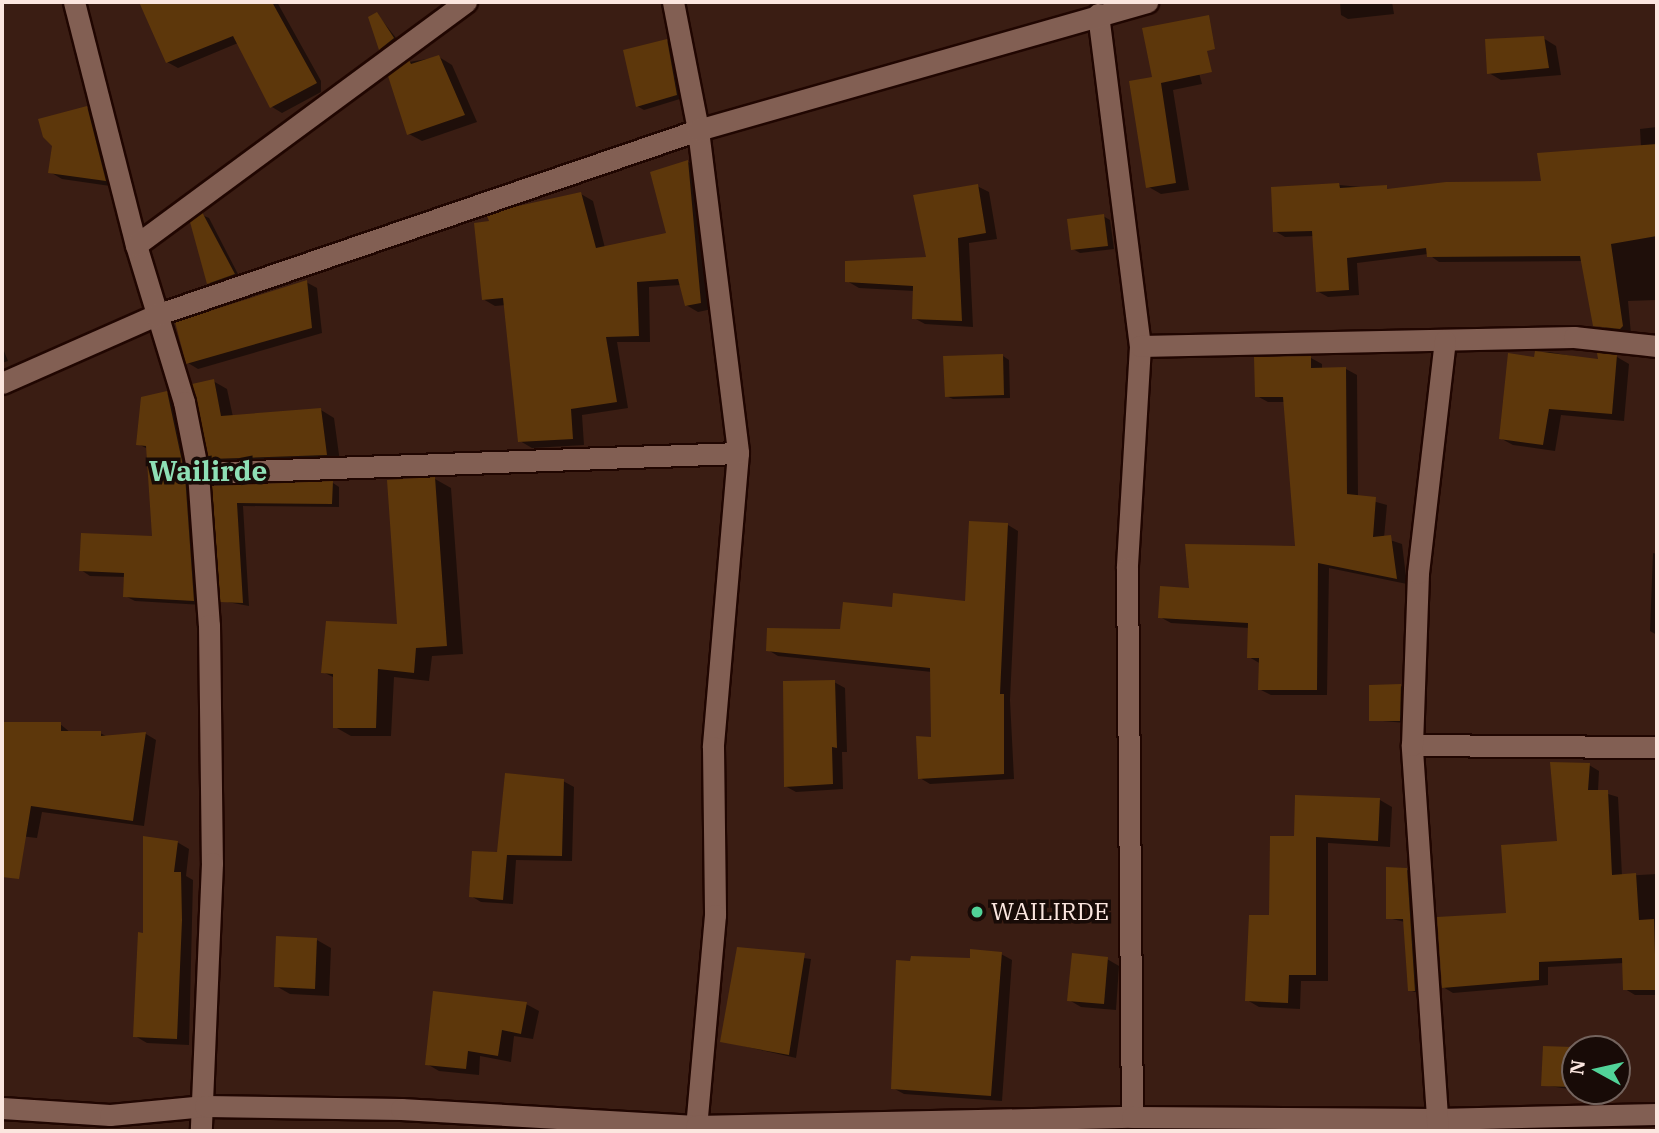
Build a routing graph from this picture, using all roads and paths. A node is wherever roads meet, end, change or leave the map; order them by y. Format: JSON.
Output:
{"nodes":[{"id":1,"x":74,"y":2,"type":"edge"},
{"id":2,"x":673,"y":2,"type":"edge"},
{"id":3,"x":1147,"y":2,"type":"edge"},
{"id":4,"x":458,"y":4,"type":"edge"},
{"id":5,"x":1098,"y":14,"type":"junction"},
{"id":6,"x":698,"y":130,"type":"junction"},
{"id":7,"x":136,"y":245,"type":"junction"},
{"id":8,"x":156,"y":315,"type":"junction"},
{"id":9,"x":1445,"y":341,"type":"junction"},
{"id":10,"x":1140,"y":346,"type":"junction"},
{"id":11,"x":1657,"y":346,"type":"edge"},
{"id":12,"x":2,"y":383,"type":"edge"},
{"id":13,"x":738,"y":453,"type":"junction"},
{"id":14,"x":198,"y":473,"type":"junction"},
{"id":15,"x":1412,"y":745,"type":"junction"},
{"id":16,"x":1657,"y":747,"type":"edge"},
{"id":17,"x":205,"y":1106,"type":"junction"},
{"id":18,"x":2,"y":1108,"type":"edge"},
{"id":19,"x":1657,"y":1114,"type":"edge"},
{"id":20,"x":1132,"y":1117,"type":"junction"},
{"id":21,"x":1437,"y":1125,"type":"edge"},
{"id":22,"x":696,"y":1126,"type":"junction"},
{"id":23,"x":201,"y":1131,"type":"edge"}],
"edges":[{"from":1,"to":7,"type":"street"},
{"from":2,"to":6,"type":"street"},
{"from":3,"to":5,"type":"street"},
{"from":4,"to":7,"type":"street"},
{"from":5,"to":6,"type":"street"},
{"from":5,"to":10,"type":"street"},
{"from":6,"to":8,"type":"street"},
{"from":6,"to":13,"type":"street"},
{"from":7,"to":8,"type":"street"},
{"from":8,"to":12,"type":"street"},
{"from":8,"to":14,"type":"street"},
{"from":9,"to":10,"type":"street"},
{"from":9,"to":11,"type":"street"},
{"from":9,"to":15,"type":"street"},
{"from":10,"to":20,"type":"street"},
{"from":13,"to":14,"type":"street"},
{"from":13,"to":22,"type":"street"},
{"from":14,"to":17,"type":"street"},
{"from":15,"to":16,"type":"street"},
{"from":15,"to":21,"type":"street"},
{"from":17,"to":18,"type":"street"},
{"from":17,"to":22,"type":"street"},
{"from":17,"to":23,"type":"street"},
{"from":19,"to":21,"type":"street"},
{"from":20,"to":21,"type":"street"},
{"from":20,"to":22,"type":"street"}]}
